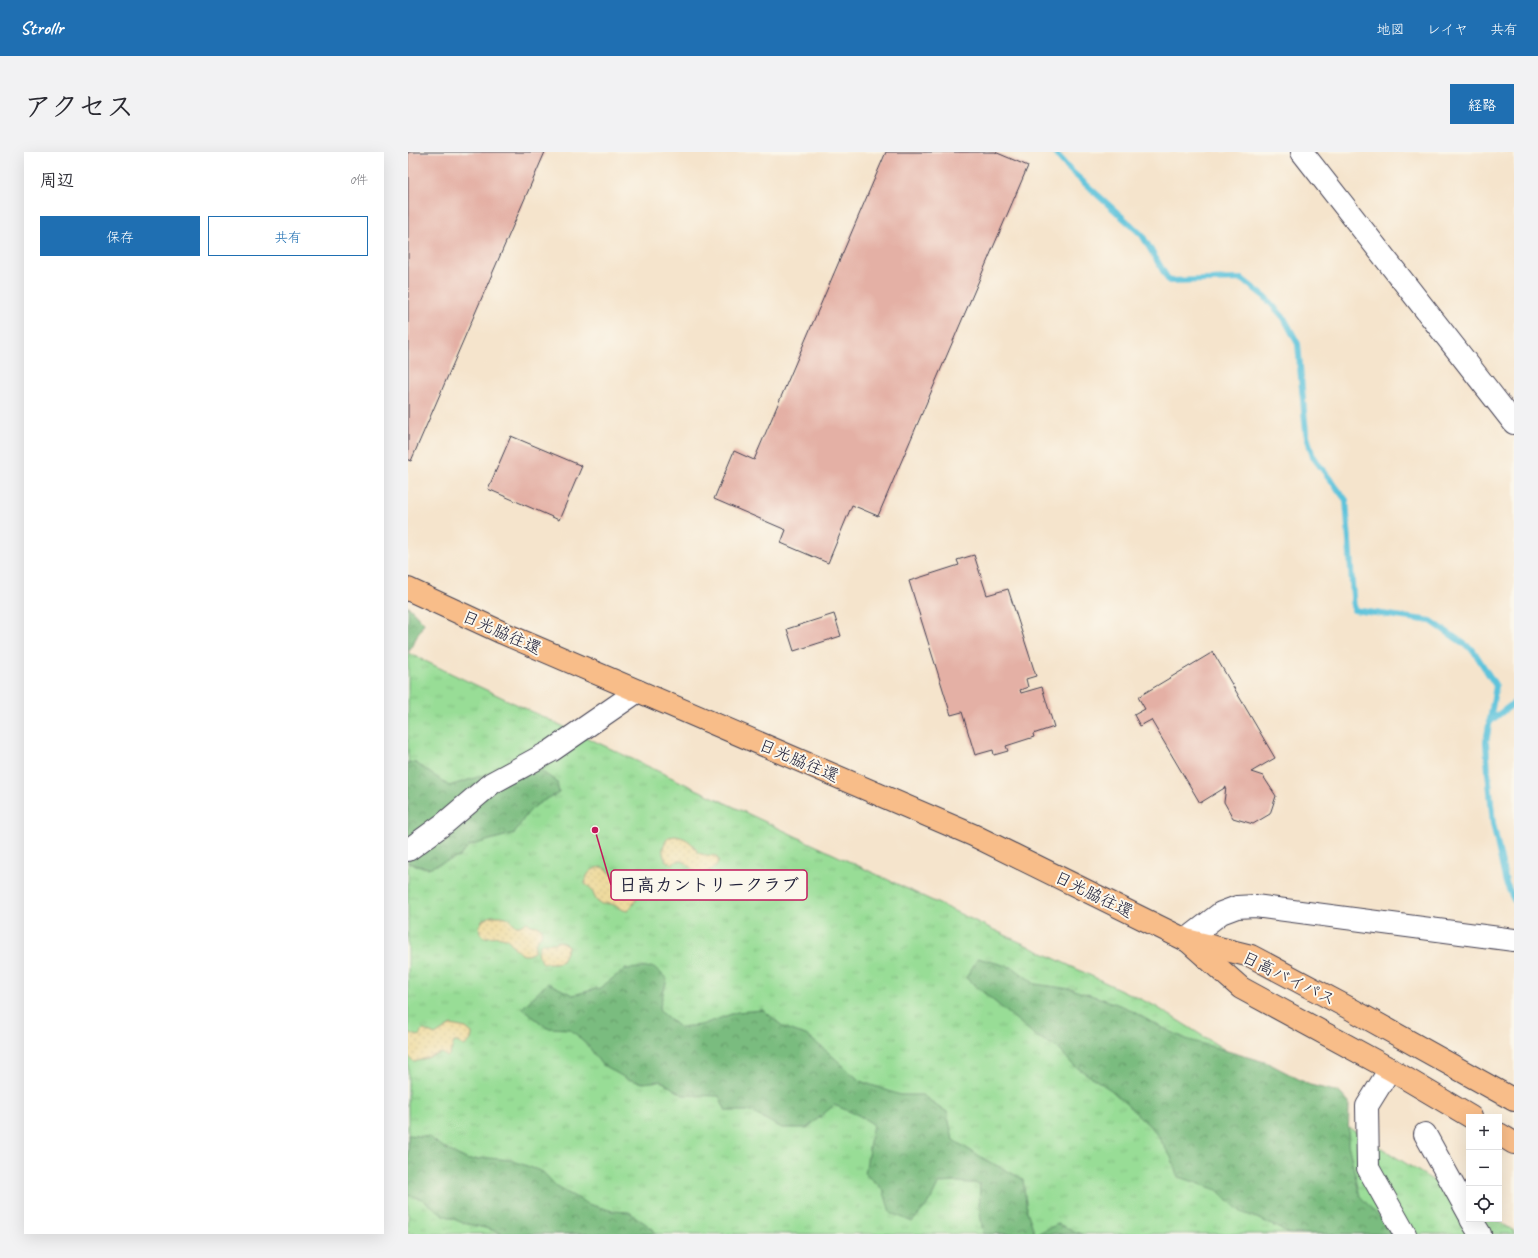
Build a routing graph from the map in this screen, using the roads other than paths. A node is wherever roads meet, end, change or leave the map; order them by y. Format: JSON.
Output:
{"nodes":[{"id":1,"x":1302,"y":152,"type":"edge"},
{"id":2,"x":1514,"y":423,"type":"edge"},
{"id":3,"x":408,"y":589,"type":"edge"},
{"id":4,"x":638,"y":691,"type":"junction"},
{"id":5,"x":408,"y":850,"type":"edge"},
{"id":6,"x":1186,"y":940,"type":"junction"},
{"id":7,"x":1514,"y":940,"type":"edge"},
{"id":8,"x":1390,"y":1069,"type":"junction"},
{"id":9,"x":1514,"y":1100,"type":"edge"},
{"id":10,"x":1466,"y":1114,"type":"edge"},
{"id":11,"x":1425,"y":1134,"type":"dead end"},
{"id":12,"x":1502,"y":1136,"type":"edge"},
{"id":13,"x":1514,"y":1143,"type":"edge"},
{"id":14,"x":1466,"y":1209,"type":"edge"},
{"id":15,"x":1474,"y":1222,"type":"edge"},
{"id":16,"x":1405,"y":1234,"type":"edge"},
{"id":17,"x":1480,"y":1234,"type":"edge"}],
"edges":[{"from":1,"to":2,"type":"street"},
{"from":3,"to":4,"type":"highway","name":"日光脇往還"},
{"from":4,"to":5,"type":"street"},
{"from":4,"to":6,"type":"highway","name":"日光脇往還"},
{"from":6,"to":7,"type":"street"},
{"from":6,"to":8,"type":"highway","name":"日高バイパス"},
{"from":6,"to":9,"type":"highway","name":"日高バイパス"},
{"from":8,"to":10,"type":"highway","name":"日高バイパス"},
{"from":8,"to":16,"type":"street"},
{"from":11,"to":14,"type":"street"},
{"from":12,"to":13,"type":"highway"},
{"from":15,"to":17,"type":"street"}]}
